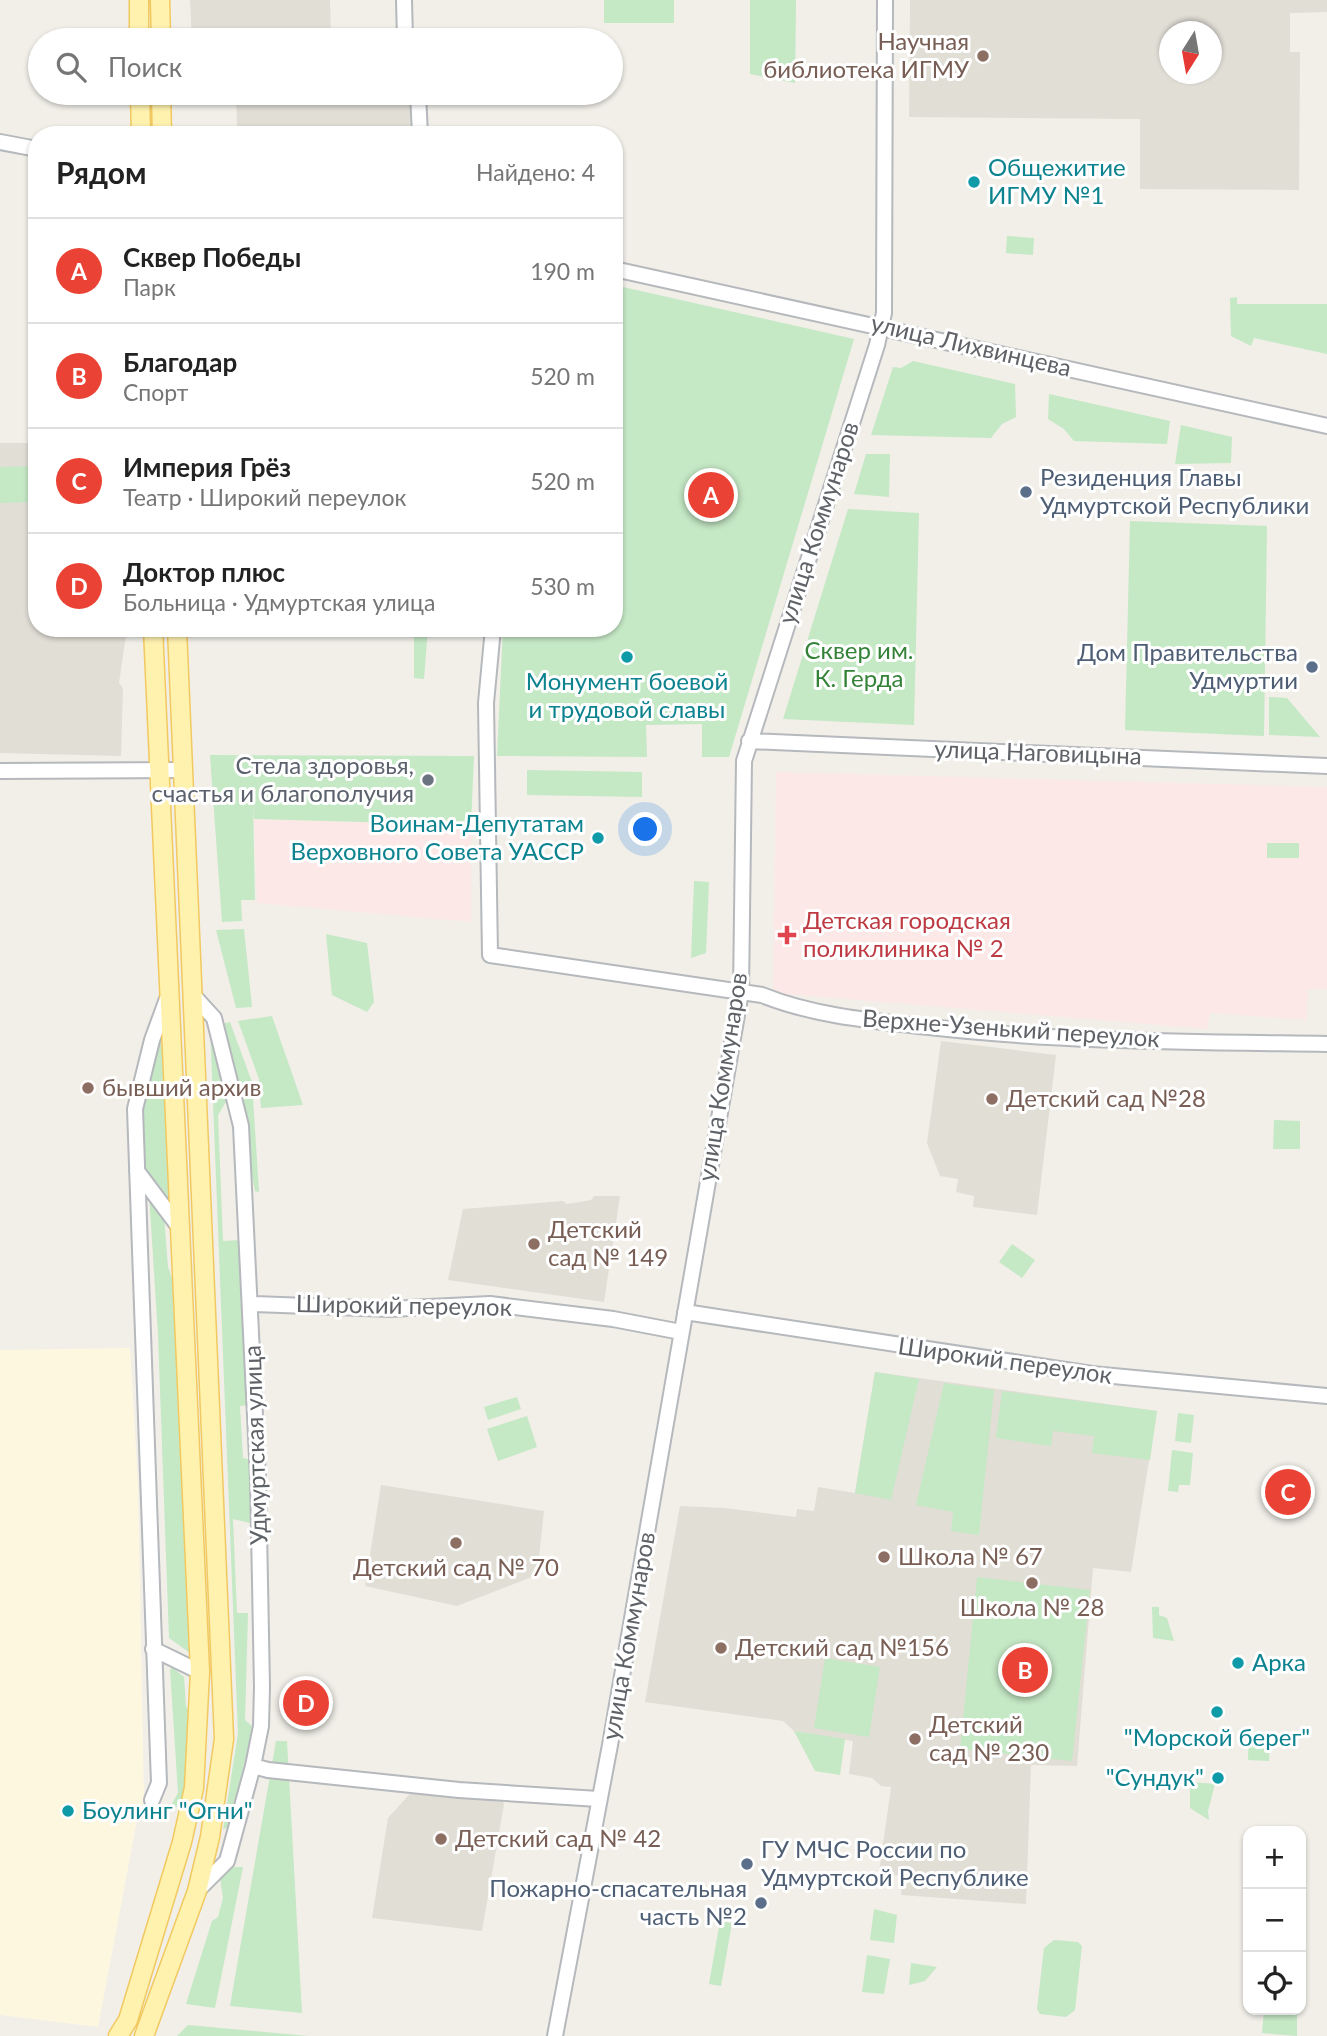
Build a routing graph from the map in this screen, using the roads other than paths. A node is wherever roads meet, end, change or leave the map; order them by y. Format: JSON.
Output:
{"nodes":[{"id":1,"x":139,"y":0,"type":"edge"},
{"id":2,"x":160,"y":0,"type":"edge"},
{"id":3,"x":404,"y":0,"type":"edge"},
{"id":4,"x":885,"y":0,"type":"edge"},
{"id":5,"x":139,"y":28,"type":"edge"},
{"id":6,"x":161,"y":28,"type":"edge"},
{"id":7,"x":405,"y":28,"type":"edge"},
{"id":8,"x":140,"y":105,"type":"edge"},
{"id":9,"x":161,"y":105,"type":"edge"},
{"id":10,"x":419,"y":105,"type":"edge"},
{"id":11,"x":141,"y":126,"type":"edge"},
{"id":12,"x":162,"y":126,"type":"edge"},
{"id":13,"x":420,"y":126,"type":"edge"},
{"id":14,"x":0,"y":142,"type":"edge"},
{"id":15,"x":28,"y":147,"type":"edge"},
{"id":16,"x":623,"y":271,"type":"edge"},
{"id":17,"x":881,"y":326,"type":"junction"},
{"id":18,"x":1327,"y":426,"type":"edge"},
{"id":19,"x":153,"y":637,"type":"edge"},
{"id":20,"x":177,"y":637,"type":"edge"},
{"id":21,"x":492,"y":637,"type":"edge"},
{"id":22,"x":749,"y":741,"type":"junction"},
{"id":23,"x":1327,"y":766,"type":"edge"},
{"id":24,"x":184,"y":770,"type":"junction"},
{"id":25,"x":0,"y":771,"type":"edge"},
{"id":26,"x":160,"y":771,"type":"junction"},
{"id":27,"x":167,"y":937,"type":"junction"},
{"id":28,"x":190,"y":937,"type":"junction"},
{"id":29,"x":170,"y":991,"type":"junction"},
{"id":30,"x":741,"y":992,"type":"junction"},
{"id":31,"x":193,"y":995,"type":"junction"},
{"id":32,"x":1327,"y":1044,"type":"edge"},
{"id":33,"x":136,"y":1171,"type":"junction"},
{"id":34,"x":179,"y":1227,"type":"junction"},
{"id":35,"x":251,"y":1304,"type":"junction"},
{"id":36,"x":685,"y":1312,"type":"junction"},
{"id":37,"x":681,"y":1332,"type":"junction"},
{"id":38,"x":1327,"y":1396,"type":"edge"},
{"id":39,"x":153,"y":1649,"type":"junction"},
{"id":40,"x":200,"y":1672,"type":"junction"},
{"id":41,"x":253,"y":1766,"type":"junction"},
{"id":42,"x":152,"y":1800,"type":"dead end"},
{"id":43,"x":598,"y":1800,"type":"junction"},
{"id":44,"x":197,"y":1891,"type":"junction"},
{"id":45,"x":154,"y":1938,"type":"junction"},
{"id":46,"x":178,"y":1946,"type":"junction"},
{"id":47,"x":118,"y":2036,"type":"edge"},
{"id":48,"x":144,"y":2036,"type":"edge"},
{"id":49,"x":555,"y":2036,"type":"edge"}],
"edges":[{"from":1,"to":5,"type":"main road"},
{"from":2,"to":6,"type":"main road"},
{"from":3,"to":7,"type":"street"},
{"from":4,"to":17,"type":"street","name":"улица Коммунаров"},
{"from":8,"to":11,"type":"main road"},
{"from":9,"to":12,"type":"main road"},
{"from":10,"to":13,"type":"street"},
{"from":14,"to":15,"type":"street"},
{"from":16,"to":17,"type":"street","name":"улица Лихвинцева"},
{"from":17,"to":18,"type":"street","name":"улица Лихвинцева"},
{"from":17,"to":22,"type":"street","name":"улица Коммунаров"},
{"from":19,"to":26,"type":"main road"},
{"from":20,"to":24,"type":"main road","name":"Удмуртская улица"},
{"from":21,"to":30,"type":"street","name":"Верхне-Узенький переулок"},
{"from":22,"to":23,"type":"street","name":"улица Наговицына"},
{"from":22,"to":30,"type":"street","name":"улица Коммунаров"},
{"from":24,"to":26,"type":"street"},
{"from":24,"to":28,"type":"main road","name":"Удмуртская улица"},
{"from":25,"to":26,"type":"street"},
{"from":26,"to":27,"type":"main road"},
{"from":27,"to":28,"type":"main road"},
{"from":27,"to":29,"type":"main road"},
{"from":28,"to":31,"type":"main road","name":"Удмуртская улица"},
{"from":29,"to":33,"type":"street"},
{"from":29,"to":34,"type":"main road"},
{"from":30,"to":32,"type":"street","name":"Верхне-Узенький переулок"},
{"from":30,"to":36,"type":"street","name":"улица Коммунаров"},
{"from":31,"to":35,"type":"street","name":"Удмуртская улица"},
{"from":31,"to":44,"type":"main road","name":"Удмуртская улица"},
{"from":33,"to":34,"type":"street"},
{"from":33,"to":39,"type":"street"},
{"from":34,"to":40,"type":"main road"},
{"from":35,"to":37,"type":"street","name":"Широкий переулок"},
{"from":35,"to":41,"type":"street","name":"Удмуртская улица"},
{"from":36,"to":37,"type":"street","name":"улица Коммунаров"},
{"from":36,"to":38,"type":"street","name":"Широкий переулок"},
{"from":37,"to":43,"type":"street","name":"улица Коммунаров"},
{"from":39,"to":40,"type":"street"},
{"from":39,"to":42,"type":"street"},
{"from":40,"to":45,"type":"main road"},
{"from":41,"to":43,"type":"street"},
{"from":41,"to":44,"type":"street","name":"Удмуртская улица"},
{"from":43,"to":49,"type":"street","name":"улица Коммунаров"},
{"from":44,"to":46,"type":"main road","name":"Удмуртская улица"},
{"from":45,"to":46,"type":"main road"},
{"from":45,"to":47,"type":"main road"},
{"from":46,"to":48,"type":"main road","name":"Удмуртская улица"}]}
